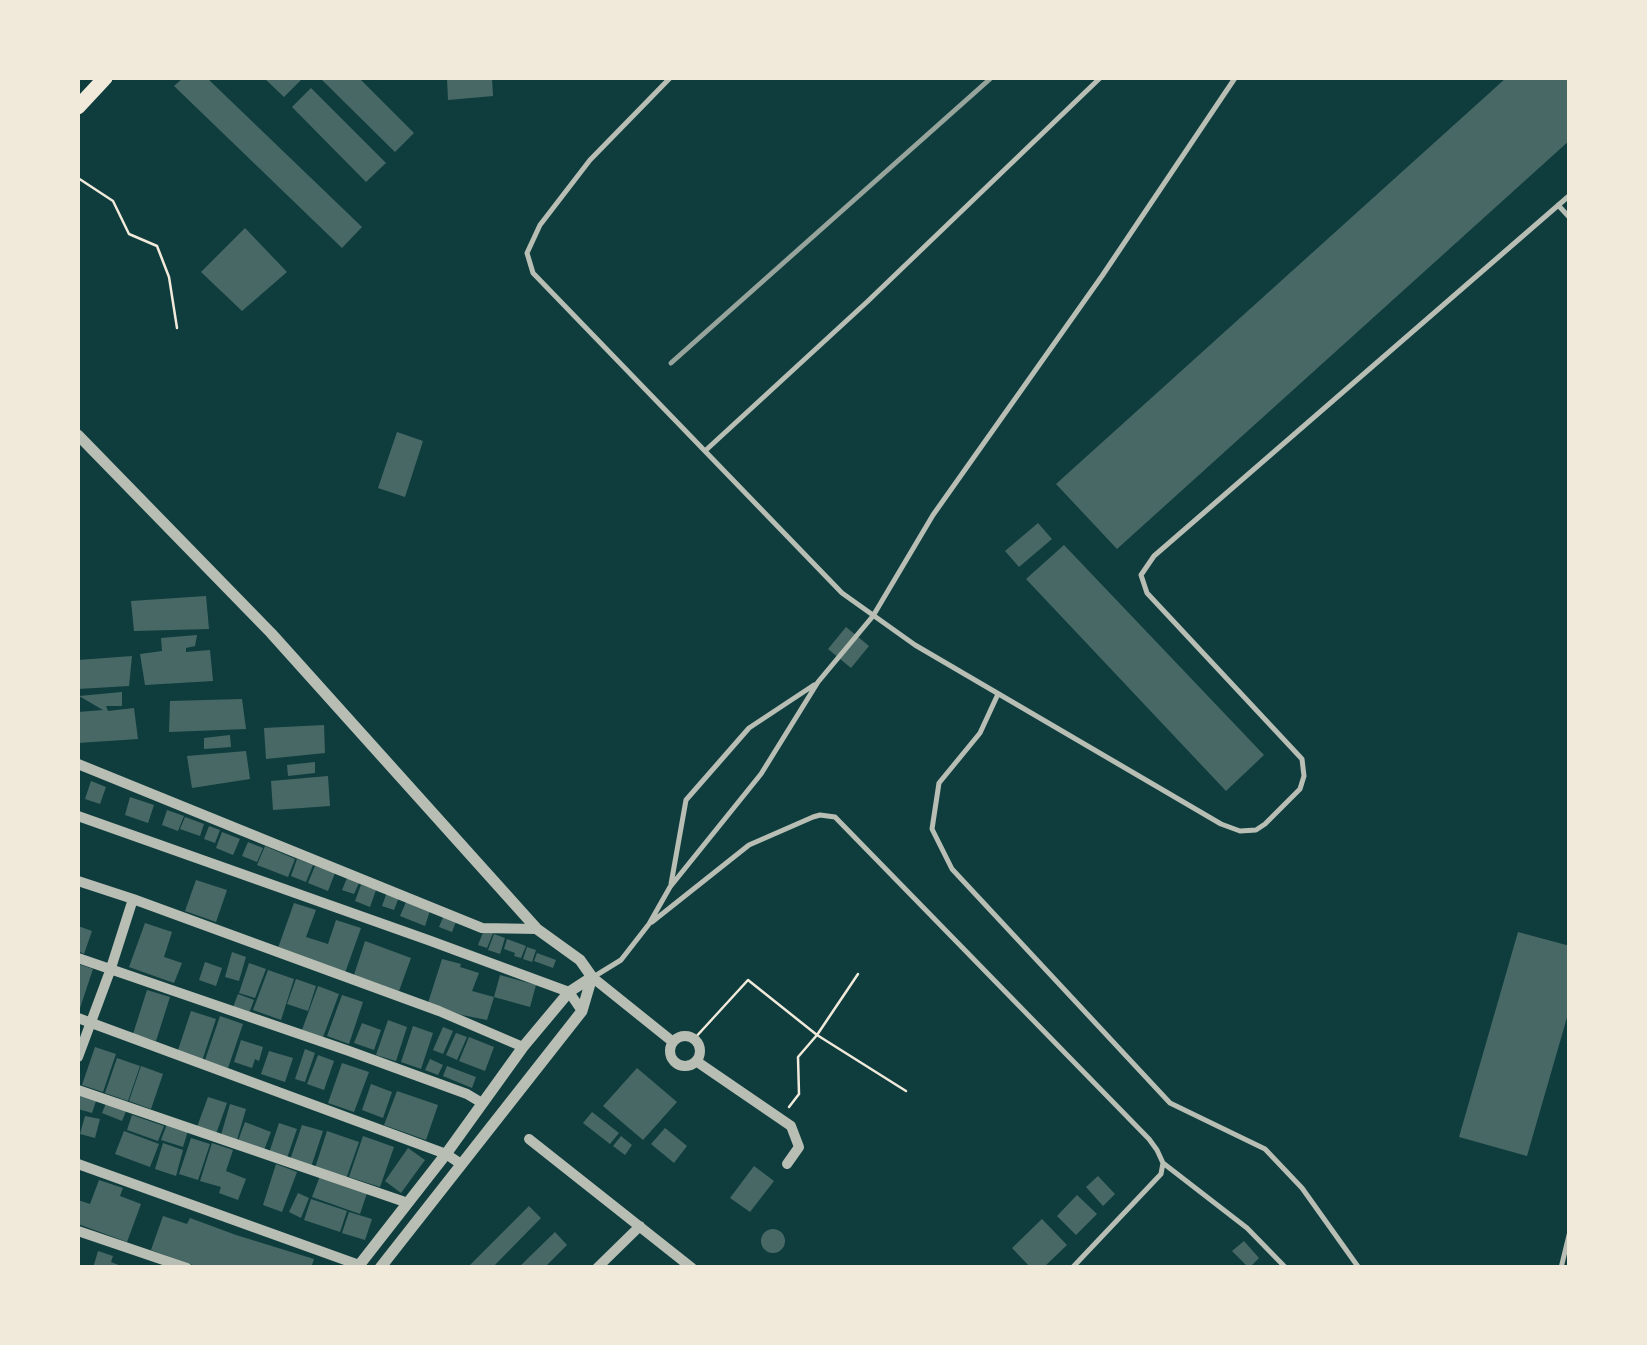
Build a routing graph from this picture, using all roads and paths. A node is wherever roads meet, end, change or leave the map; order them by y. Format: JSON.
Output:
{"nodes":[{"id":1,"x":104,"y":78,"type":"edge"},
{"id":2,"x":670,"y":78,"type":"edge"},
{"id":3,"x":1100,"y":78,"type":"edge"},
{"id":4,"x":1235,"y":78,"type":"edge"},
{"id":5,"x":78,"y":107,"type":"edge"},
{"id":6,"x":78,"y":178,"type":"edge"},
{"id":7,"x":1570,"y":194,"type":"edge"},
{"id":8,"x":1558,"y":205,"type":"junction"},
{"id":9,"x":1570,"y":218,"type":"edge"},
{"id":10,"x":177,"y":328,"type":"dead end"},
{"id":11,"x":78,"y":435,"type":"edge"},
{"id":12,"x":705,"y":451,"type":"junction"},
{"id":13,"x":873,"y":616,"type":"junction"},
{"id":14,"x":818,"y":682,"type":"junction"},
{"id":15,"x":998,"y":694,"type":"junction"},
{"id":16,"x":78,"y":764,"type":"edge"},
{"id":17,"x":78,"y":816,"type":"edge"},
{"id":18,"x":78,"y":881,"type":"edge"},
{"id":19,"x":670,"y":887,"type":"junction"},
{"id":20,"x":132,"y":899,"type":"junction"},
{"id":21,"x":650,"y":924,"type":"junction"},
{"id":22,"x":537,"y":929,"type":"junction"},
{"id":23,"x":78,"y":958,"type":"edge"},
{"id":24,"x":110,"y":971,"type":"junction"},
{"id":25,"x":858,"y":974,"type":"dead end"},
{"id":26,"x":592,"y":977,"type":"junction"},
{"id":27,"x":568,"y":992,"type":"junction"},
{"id":28,"x":582,"y":1011,"type":"junction"},
{"id":29,"x":78,"y":1018,"type":"edge"},
{"id":30,"x":91,"y":1022,"type":"junction"},
{"id":31,"x":817,"y":1035,"type":"junction"},
{"id":32,"x":694,"y":1039,"type":"junction"},
{"id":33,"x":673,"y":1042,"type":"junction"},
{"id":34,"x":524,"y":1047,"type":"junction"},
{"id":35,"x":78,"y":1057,"type":"edge"},
{"id":36,"x":696,"y":1060,"type":"junction"},
{"id":37,"x":78,"y":1090,"type":"edge"},
{"id":38,"x":906,"y":1092,"type":"dead end"},
{"id":39,"x":482,"y":1103,"type":"junction"},
{"id":40,"x":780,"y":1118,"type":"junction"},
{"id":41,"x":529,"y":1139,"type":"dead end"},
{"id":42,"x":446,"y":1154,"type":"junction"},
{"id":43,"x":1163,"y":1162,"type":"junction"},
{"id":44,"x":78,"y":1164,"type":"edge"},
{"id":45,"x":460,"y":1164,"type":"junction"},
{"id":46,"x":787,"y":1164,"type":"dead end"},
{"id":47,"x":408,"y":1203,"type":"junction"},
{"id":48,"x":640,"y":1226,"type":"junction"},
{"id":49,"x":78,"y":1231,"type":"edge"},
{"id":50,"x":1570,"y":1231,"type":"edge"},
{"id":51,"x":358,"y":1266,"type":"edge"},
{"id":52,"x":188,"y":1268,"type":"edge"},
{"id":53,"x":380,"y":1268,"type":"edge"},
{"id":54,"x":597,"y":1268,"type":"edge"},
{"id":55,"x":692,"y":1268,"type":"edge"},
{"id":56,"x":1072,"y":1268,"type":"edge"},
{"id":57,"x":1286,"y":1268,"type":"edge"},
{"id":58,"x":1359,"y":1268,"type":"edge"},
{"id":59,"x":1560,"y":1268,"type":"edge"}],
"edges":[{"from":1,"to":5,"type":"highway"},
{"from":2,"to":12,"type":"lane"},
{"from":3,"to":12,"type":"lane"},
{"from":4,"to":13,"type":"lane"},
{"from":6,"to":10,"type":"path"},
{"from":7,"to":8,"type":"lane"},
{"from":8,"to":9,"type":"lane"},
{"from":8,"to":15,"type":"lane"},
{"from":11,"to":22,"type":"street"},
{"from":12,"to":13,"type":"lane"},
{"from":13,"to":14,"type":"lane"},
{"from":13,"to":15,"type":"lane"},
{"from":14,"to":19,"type":"lane"},
{"from":14,"to":19,"type":"lane"},
{"from":15,"to":58,"type":"lane"},
{"from":16,"to":22,"type":"street"},
{"from":17,"to":27,"type":"street"},
{"from":18,"to":20,"type":"street"},
{"from":19,"to":21,"type":"lane"},
{"from":20,"to":24,"type":"street"},
{"from":20,"to":34,"type":"street"},
{"from":21,"to":26,"type":"lane"},
{"from":21,"to":43,"type":"lane"},
{"from":22,"to":26,"type":"street"},
{"from":23,"to":24,"type":"street"},
{"from":24,"to":30,"type":"street"},
{"from":24,"to":39,"type":"street"},
{"from":25,"to":31,"type":"path"},
{"from":26,"to":27,"type":"street"},
{"from":26,"to":28,"type":"street"},
{"from":26,"to":33,"type":"street"},
{"from":27,"to":28,"type":"street"},
{"from":27,"to":34,"type":"street"},
{"from":28,"to":45,"type":"street"},
{"from":29,"to":30,"type":"street"},
{"from":30,"to":35,"type":"street"},
{"from":30,"to":42,"type":"street"},
{"from":31,"to":32,"type":"path"},
{"from":31,"to":38,"type":"path"},
{"from":31,"to":40,"type":"path"},
{"from":32,"to":33,"type":"street"},
{"from":32,"to":36,"type":"street"},
{"from":33,"to":36,"type":"street"},
{"from":34,"to":39,"type":"street"},
{"from":36,"to":40,"type":"street"},
{"from":37,"to":47,"type":"street"},
{"from":39,"to":42,"type":"street"},
{"from":40,"to":46,"type":"street"},
{"from":41,"to":48,"type":"street"},
{"from":42,"to":45,"type":"street"},
{"from":42,"to":47,"type":"street"},
{"from":43,"to":56,"type":"lane"},
{"from":43,"to":57,"type":"lane"},
{"from":44,"to":51,"type":"street"},
{"from":45,"to":53,"type":"street"},
{"from":47,"to":51,"type":"street"},
{"from":48,"to":54,"type":"street"},
{"from":48,"to":55,"type":"street"},
{"from":49,"to":52,"type":"street"},
{"from":50,"to":59,"type":"lane"}]}
